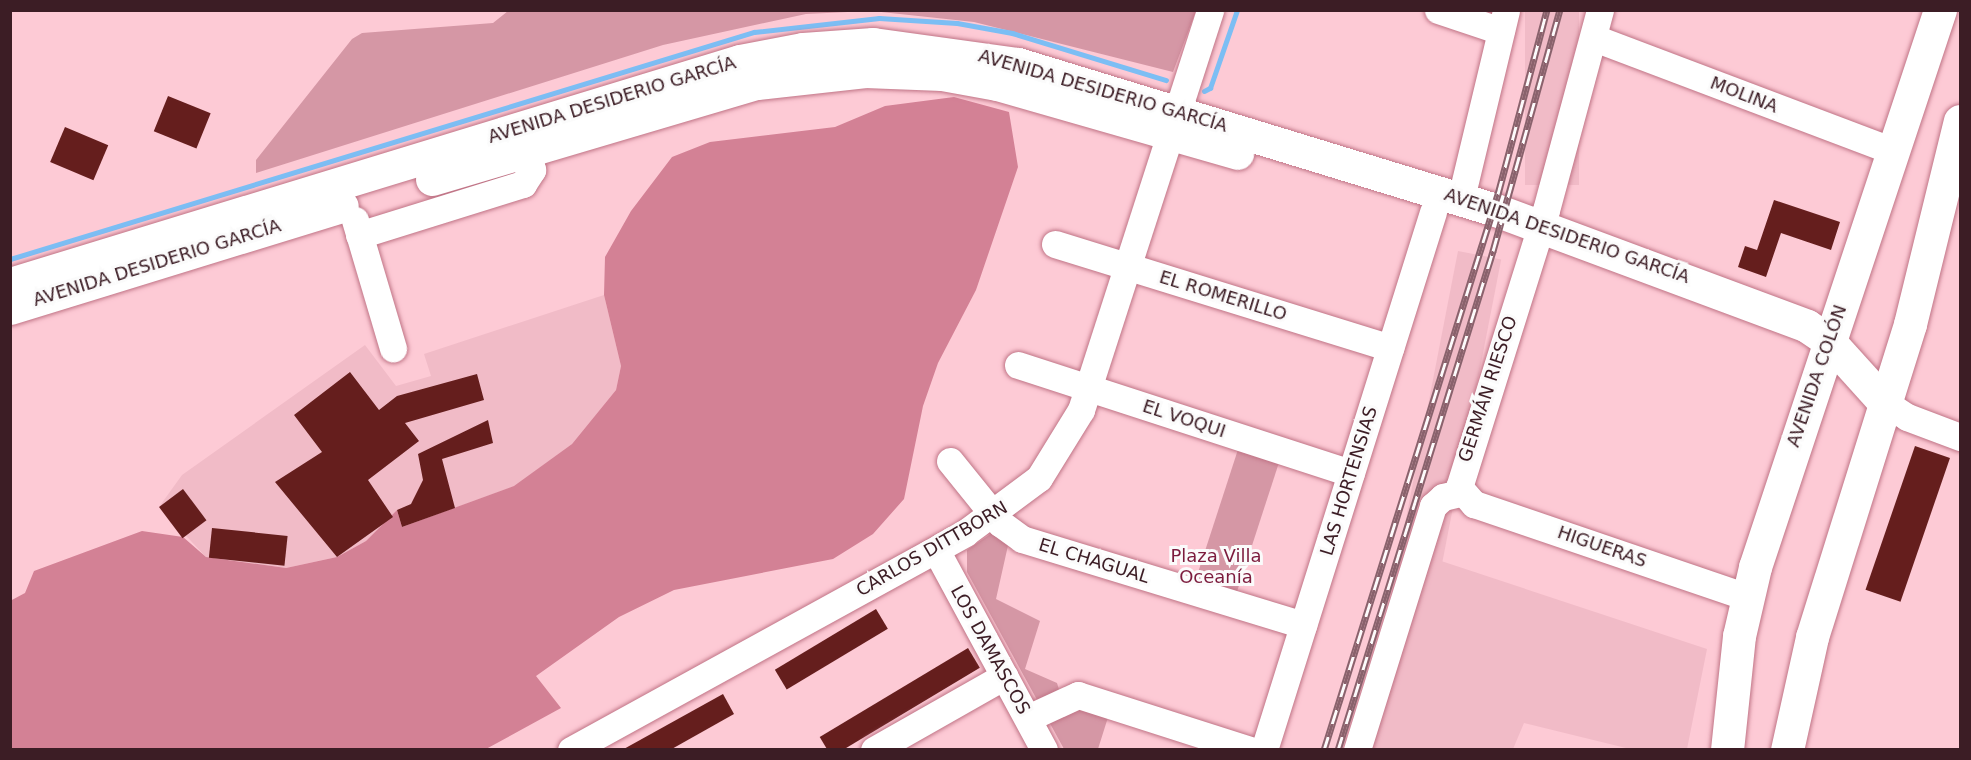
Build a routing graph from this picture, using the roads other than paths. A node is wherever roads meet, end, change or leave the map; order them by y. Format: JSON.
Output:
{"nodes":[{"id":1,"x":1210,"y":10,"type":"edge"},
{"id":2,"x":1438,"y":10,"type":"edge"},
{"id":3,"x":1600,"y":10,"type":"edge"},
{"id":4,"x":1940,"y":10,"type":"edge"},
{"id":5,"x":1503,"y":21,"type":"edge"},
{"id":6,"x":1594,"y":38,"type":"junction"},
{"id":7,"x":1171,"y":121,"type":"junction"},
{"id":8,"x":1960,"y":121,"type":"edge"},
{"id":9,"x":526,"y":138,"type":"junction"},
{"id":10,"x":1893,"y":152,"type":"junction"},
{"id":11,"x":347,"y":193,"type":"junction"},
{"id":12,"x":1447,"y":205,"type":"junction"},
{"id":13,"x":248,"y":223,"type":"junction"},
{"id":14,"x":359,"y":235,"type":"junction"},
{"id":15,"x":1537,"y":236,"type":"junction"},
{"id":16,"x":1055,"y":244,"type":"dead end"},
{"id":17,"x":1126,"y":265,"type":"junction"},
{"id":18,"x":10,"y":284,"type":"edge"},
{"id":19,"x":10,"y":308,"type":"edge"},
{"id":20,"x":393,"y":348,"type":"dead end"},
{"id":21,"x":1390,"y":348,"type":"junction"},
{"id":22,"x":1825,"y":350,"type":"junction"},
{"id":23,"x":1018,"y":365,"type":"dead end"},
{"id":24,"x":1089,"y":388,"type":"junction"},
{"id":25,"x":1884,"y":402,"type":"junction"},
{"id":26,"x":1960,"y":437,"type":"edge"},
{"id":27,"x":950,"y":461,"type":"dead end"},
{"id":28,"x":1351,"y":473,"type":"junction"},
{"id":29,"x":1461,"y":493,"type":"junction"},
{"id":30,"x":993,"y":516,"type":"junction"},
{"id":31,"x":936,"y":550,"type":"junction"},
{"id":32,"x":1747,"y":597,"type":"junction"},
{"id":33,"x":1303,"y":625,"type":"junction"},
{"id":34,"x":1004,"y":676,"type":"junction"},
{"id":35,"x":1028,"y":718,"type":"junction"},
{"id":36,"x":605,"y":741,"type":"edge"},
{"id":37,"x":571,"y":750,"type":"edge"},
{"id":38,"x":874,"y":750,"type":"edge"},
{"id":39,"x":1044,"y":750,"type":"edge"},
{"id":40,"x":1250,"y":750,"type":"edge"},
{"id":41,"x":1264,"y":750,"type":"edge"},
{"id":42,"x":1357,"y":750,"type":"edge"},
{"id":43,"x":1727,"y":750,"type":"edge"},
{"id":44,"x":1787,"y":750,"type":"edge"}],
"edges":[{"from":1,"to":7,"type":"street","name":"CARLOS DITTBORN"},
{"from":2,"to":5,"type":"street"},
{"from":3,"to":6,"type":"street","name":"GERMÁN RIESCO"},
{"from":4,"to":10,"type":"main road","name":"AVENIDA COLÓN"},
{"from":5,"to":12,"type":"street","name":"LAS HORTENSIAS"},
{"from":6,"to":10,"type":"street","name":"MOLINA"},
{"from":6,"to":15,"type":"street","name":"GERMÁN RIESCO"},
{"from":7,"to":9,"type":"main road","name":"AVENIDA DESIDERIO GARCÍA"},
{"from":7,"to":12,"type":"main road","name":"AVENIDA DESIDERIO GARCÍA"},
{"from":7,"to":17,"type":"street","name":"CARLOS DITTBORN"},
{"from":8,"to":25,"type":"main road"},
{"from":9,"to":11,"type":"main road","name":"AVENIDA DESIDERIO GARCÍA"},
{"from":9,"to":14,"type":"street"},
{"from":10,"to":22,"type":"main road","name":"AVENIDA COLÓN"},
{"from":11,"to":13,"type":"main road","name":"AVENIDA DESIDERIO GARCÍA"},
{"from":11,"to":14,"type":"street"},
{"from":12,"to":15,"type":"main road","name":"AVENIDA DESIDERIO GARCÍA"},
{"from":12,"to":21,"type":"street","name":"LAS HORTENSIAS"},
{"from":13,"to":18,"type":"main road","name":"AVENIDA DESIDERIO GARCÍA"},
{"from":13,"to":19,"type":"main road","name":"AVENIDA DESIDERIO GARCÍA"},
{"from":14,"to":20,"type":"street"},
{"from":15,"to":22,"type":"main road","name":"AVENIDA DESIDERIO GARCÍA"},
{"from":15,"to":29,"type":"street","name":"GERMÁN RIESCO"},
{"from":16,"to":17,"type":"street","name":"EL ROMERILLO"},
{"from":17,"to":21,"type":"street","name":"EL ROMERILLO"},
{"from":17,"to":24,"type":"street","name":"CARLOS DITTBORN"},
{"from":21,"to":28,"type":"street","name":"LAS HORTENSIAS"},
{"from":22,"to":25,"type":"main road","name":"AVENIDA DESIDERIO GARCÍA"},
{"from":22,"to":32,"type":"main road","name":"AVENIDA COLÓN"},
{"from":23,"to":24,"type":"street","name":"EL VOQUI"},
{"from":24,"to":28,"type":"street","name":"EL VOQUI"},
{"from":24,"to":30,"type":"street","name":"CARLOS DITTBORN"},
{"from":25,"to":26,"type":"street"},
{"from":25,"to":44,"type":"main road"},
{"from":27,"to":30,"type":"street","name":"EL CHAGUAL"},
{"from":28,"to":33,"type":"street","name":"LAS HORTENSIAS"},
{"from":29,"to":32,"type":"street","name":"HIGUERAS"},
{"from":29,"to":42,"type":"street"},
{"from":30,"to":31,"type":"street","name":"CARLOS DITTBORN"},
{"from":30,"to":33,"type":"street","name":"EL CHAGUAL"},
{"from":31,"to":34,"type":"street","name":"LOS DAMASCOS"},
{"from":31,"to":36,"type":"street","name":"CARLOS DITTBORN"},
{"from":32,"to":43,"type":"main road","name":"AVENIDA COLÓN"},
{"from":33,"to":41,"type":"street","name":"LAS HORTENSIAS"},
{"from":34,"to":35,"type":"street","name":"LOS DAMASCOS"},
{"from":34,"to":38,"type":"street"},
{"from":35,"to":39,"type":"street","name":"LOS DAMASCOS"},
{"from":35,"to":40,"type":"street"},
{"from":36,"to":37,"type":"street","name":"CARLOS DITTBORN"}]}
